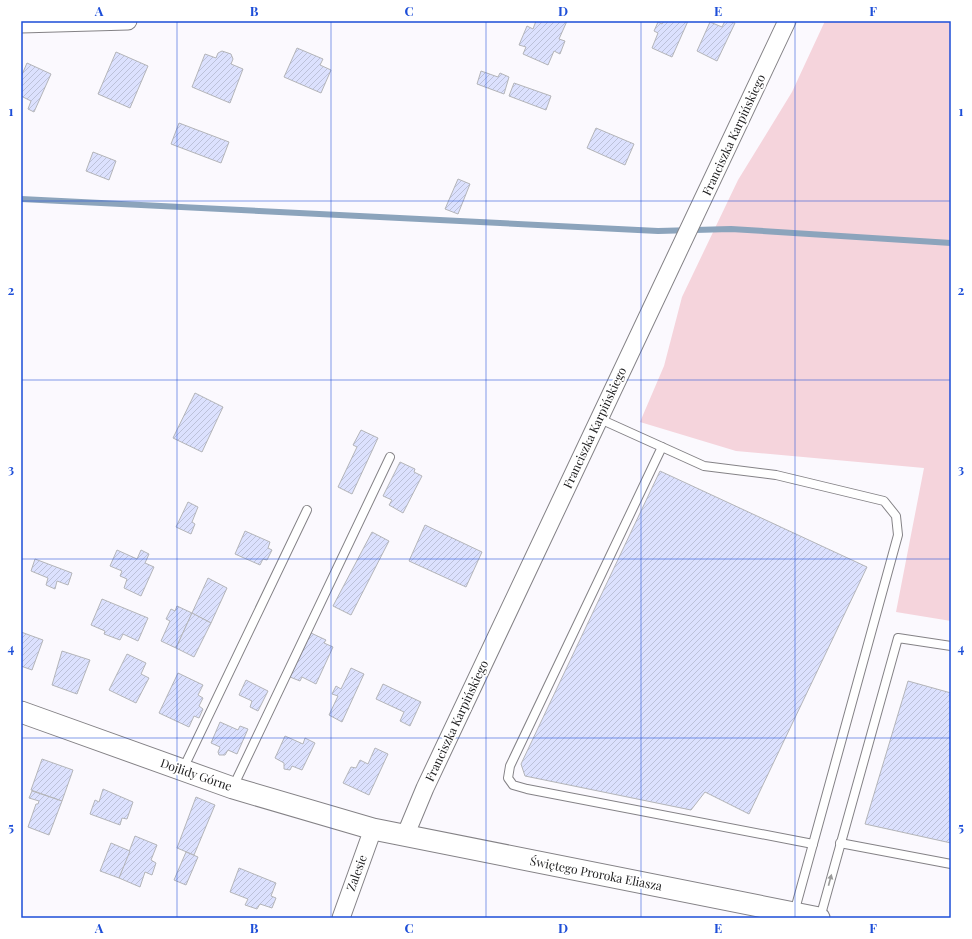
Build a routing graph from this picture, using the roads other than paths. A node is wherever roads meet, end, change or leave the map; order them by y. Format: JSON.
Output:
{"nodes":[{"id":1,"x":128,"y":21,"type":"edge"},
{"id":2,"x":787,"y":21,"type":"edge"},
{"id":3,"x":29,"y":23,"type":"edge"},
{"id":4,"x":600,"y":419,"type":"junction"},
{"id":5,"x":662,"y":447,"type":"junction"},
{"id":6,"x":390,"y":457,"type":"dead end"},
{"id":7,"x":307,"y":510,"type":"dead end"},
{"id":8,"x":951,"y":646,"type":"edge"},
{"id":9,"x":21,"y":712,"type":"edge"},
{"id":10,"x":183,"y":770,"type":"junction"},
{"id":11,"x":233,"y":788,"type":"junction"},
{"id":12,"x":373,"y":829,"type":"junction"},
{"id":13,"x":405,"y":836,"type":"junction"},
{"id":14,"x":840,"y":843,"type":"junction"},
{"id":15,"x":813,"y":844,"type":"junction"},
{"id":16,"x":951,"y":864,"type":"edge"},
{"id":17,"x":794,"y":914,"type":"junction"},
{"id":18,"x":341,"y":918,"type":"edge"},
{"id":19,"x":819,"y":918,"type":"edge"}],
"edges":[{"from":1,"to":3,"type":"street"},
{"from":2,"to":4,"type":"street","name":"Franciszka Karpińskiego"},
{"from":4,"to":5,"type":"lane"},
{"from":4,"to":13,"type":"street","name":"Franciszka Karpińskiego"},
{"from":5,"to":15,"type":"lane"},
{"from":5,"to":15,"type":"lane"},
{"from":6,"to":11,"type":"lane"},
{"from":7,"to":10,"type":"lane"},
{"from":8,"to":14,"type":"lane"},
{"from":9,"to":10,"type":"street","name":"Dojlidy Górne"},
{"from":10,"to":11,"type":"street","name":"Dojlidy Górne"},
{"from":11,"to":12,"type":"street","name":"Dojlidy Górne"},
{"from":12,"to":13,"type":"street","name":"Świętego Proroka Eliasza"},
{"from":12,"to":18,"type":"street","name":"Zalesie"},
{"from":13,"to":17,"type":"street","name":"Świętego Proroka Eliasza"},
{"from":14,"to":16,"type":"lane"},
{"from":19,"to":14,"type":"lane","one_way":true},
{"from":15,"to":17,"type":"lane"},
{"from":17,"to":19,"type":"street","name":"Świętego Proroka Eliasza"}]}
